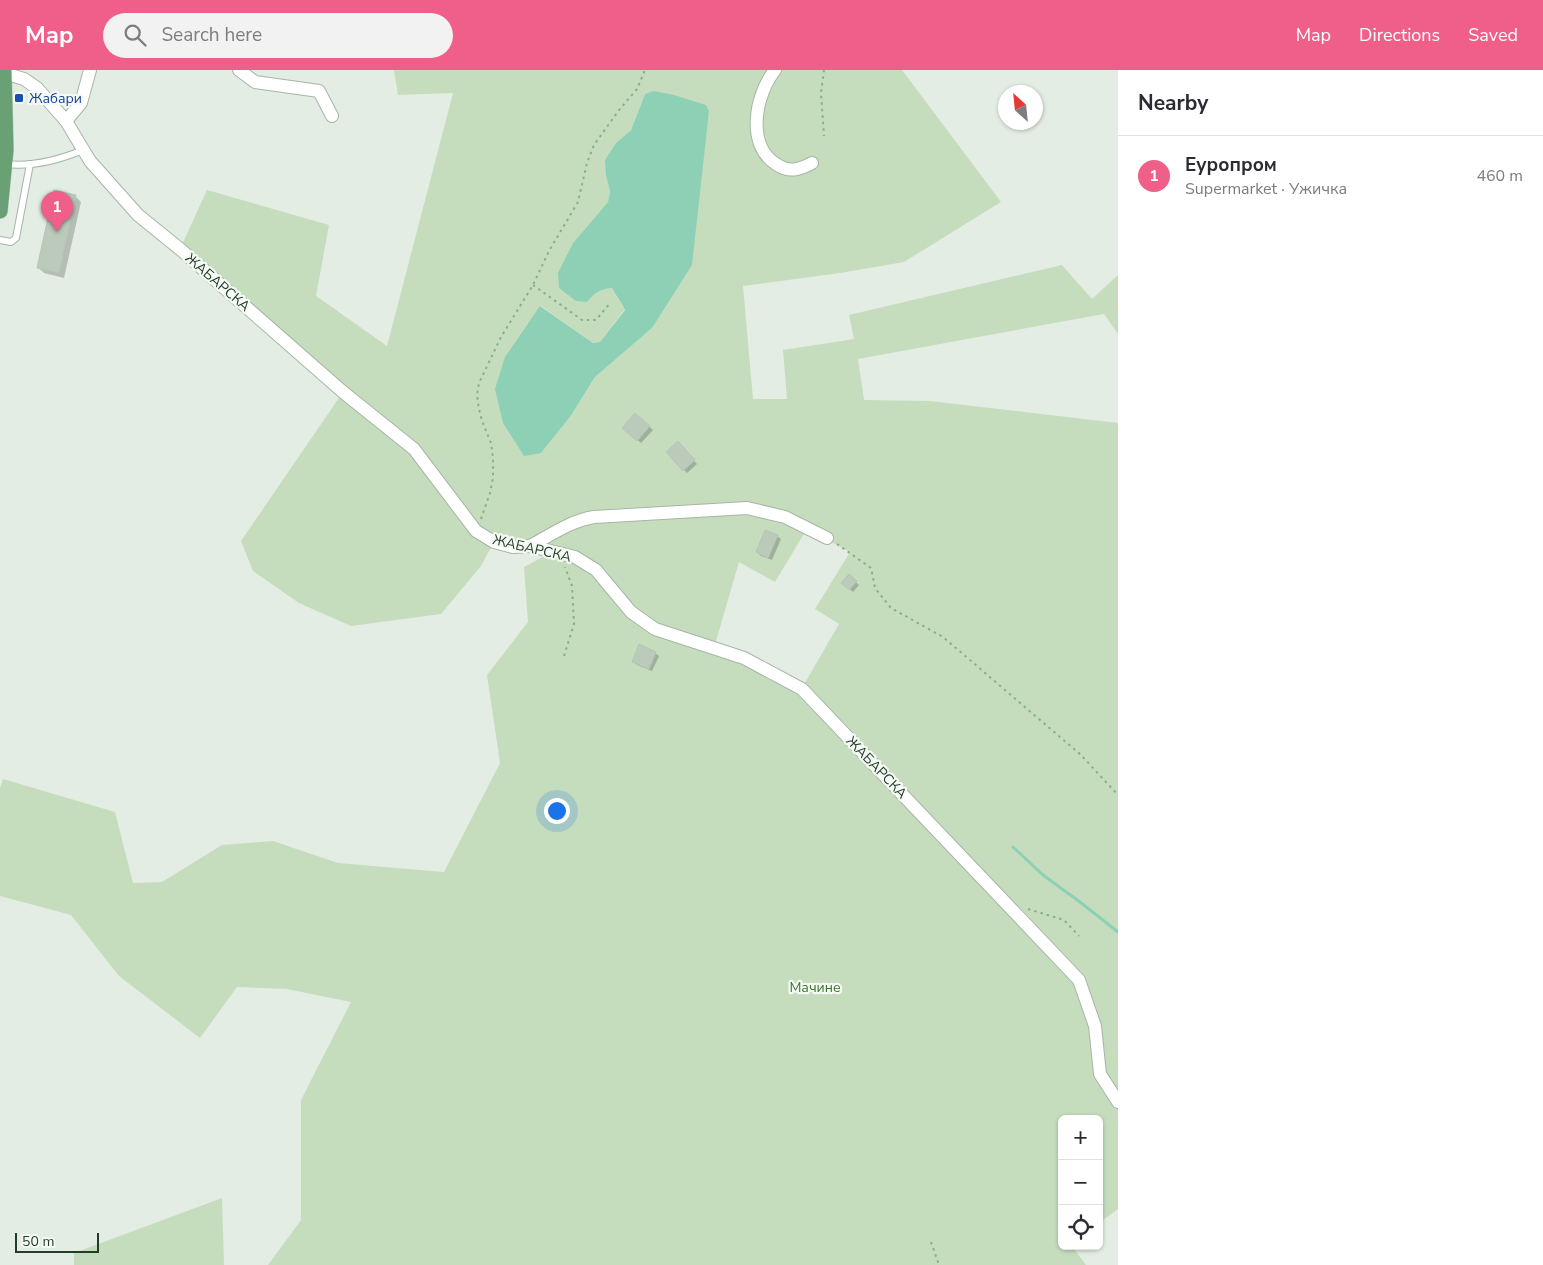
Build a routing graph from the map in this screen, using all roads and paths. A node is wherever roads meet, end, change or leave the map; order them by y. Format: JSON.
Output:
{"nodes":[{"id":1,"x":90,"y":70,"type":"edge"},
{"id":2,"x":239,"y":70,"type":"edge"},
{"id":3,"x":645,"y":70,"type":"edge"},
{"id":4,"x":775,"y":70,"type":"edge"},
{"id":5,"x":824,"y":70,"type":"edge"},
{"id":6,"x":4,"y":71,"type":"edge"},
{"id":7,"x":332,"y":116,"type":"dead end"},
{"id":8,"x":66,"y":121,"type":"junction"},
{"id":9,"x":824,"y":136,"type":"dead end"},
{"id":10,"x":83,"y":150,"type":"junction"},
{"id":11,"x":812,"y":163,"type":"dead end"},
{"id":12,"x":6,"y":164,"type":"junction"},
{"id":13,"x":30,"y":164,"type":"junction"},
{"id":14,"x":0,"y":211,"type":"edge"},
{"id":15,"x":0,"y":240,"type":"edge"},
{"id":16,"x":533,"y":285,"type":"junction"},
{"id":17,"x":610,"y":302,"type":"dead end"},
{"id":18,"x":476,"y":531,"type":"junction"},
{"id":19,"x":827,"y":538,"type":"joint"},
{"id":20,"x":530,"y":546,"type":"junction"},
{"id":21,"x":553,"y":551,"type":"junction"},
{"id":22,"x":564,"y":656,"type":"dead end"},
{"id":23,"x":1118,"y":795,"type":"edge"},
{"id":24,"x":1004,"y":901,"type":"junction"},
{"id":25,"x":1079,"y":936,"type":"dead end"},
{"id":26,"x":1118,"y":1102,"type":"edge"},
{"id":27,"x":931,"y":1242,"type":"dead end"},
{"id":28,"x":939,"y":1265,"type":"edge"}],
"edges":[{"from":1,"to":8,"type":"street"},
{"from":2,"to":7,"type":"street"},
{"from":3,"to":16,"type":"path"},
{"from":4,"to":11,"type":"street"},
{"from":5,"to":9,"type":"path"},
{"from":6,"to":8,"type":"street","name":"ЖАБАРСКА"},
{"from":6,"to":12,"type":"main road"},
{"from":8,"to":10,"type":"street","name":"ЖАБАРСКА"},
{"from":10,"to":13,"type":"lane"},
{"from":10,"to":18,"type":"street","name":"ЖАБАРСКА"},
{"from":12,"to":13,"type":"lane"},
{"from":12,"to":14,"type":"main road"},
{"from":13,"to":15,"type":"lane"},
{"from":16,"to":17,"type":"path"},
{"from":16,"to":18,"type":"path"},
{"from":18,"to":20,"type":"street","name":"ЖАБАРСКА"},
{"from":19,"to":20,"type":"street"},
{"from":19,"to":23,"type":"path"},
{"from":20,"to":21,"type":"street","name":"ЖАБАРСКА"},
{"from":21,"to":22,"type":"path"},
{"from":21,"to":24,"type":"street","name":"ЖАБАРСКА"},
{"from":24,"to":25,"type":"path"},
{"from":24,"to":26,"type":"street","name":"ЖАБАРСКА"},
{"from":27,"to":28,"type":"path"}]}
